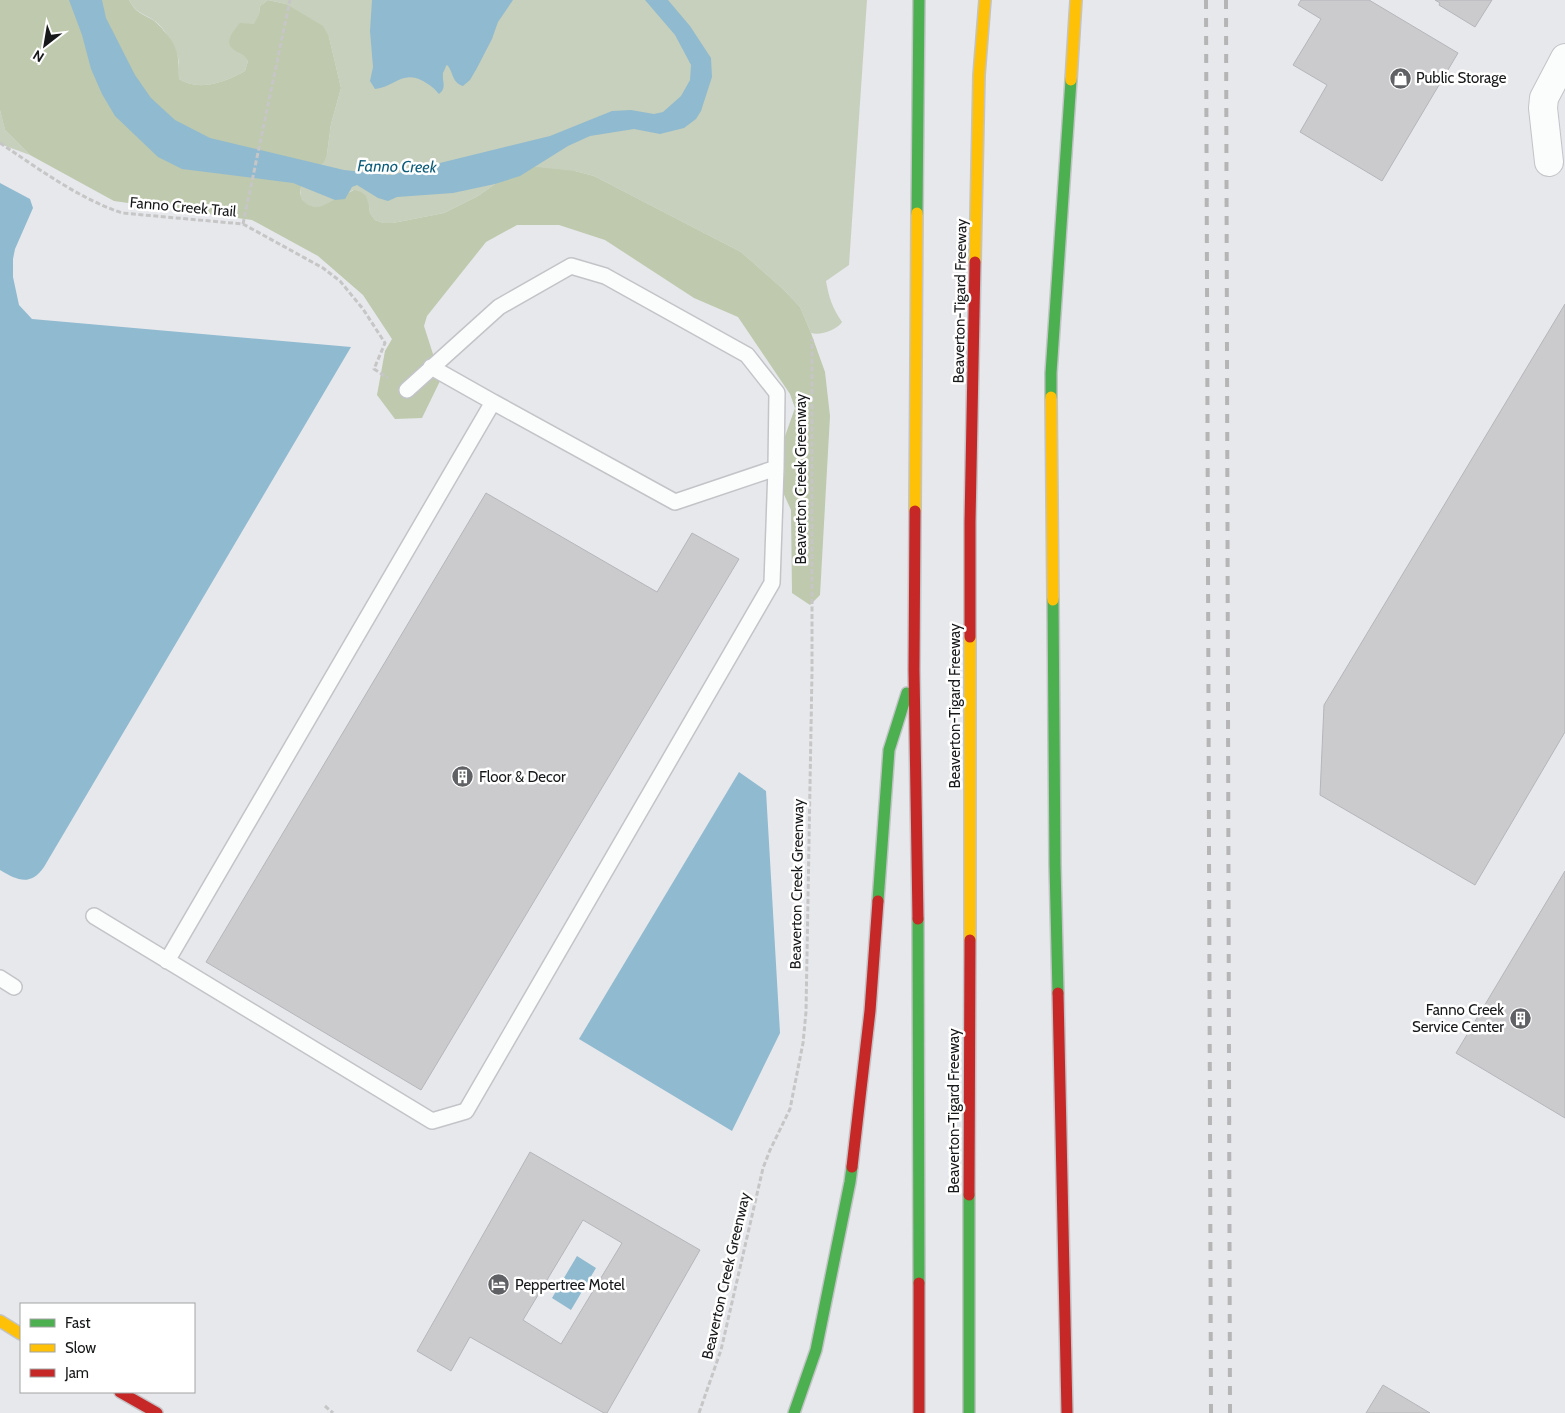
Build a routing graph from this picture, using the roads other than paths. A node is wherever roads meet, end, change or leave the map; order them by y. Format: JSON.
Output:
{"nodes":[{"id":1,"x":919,"y":0,"type":"edge"},
{"id":2,"x":984,"y":0,"type":"edge"},
{"id":3,"x":1076,"y":0,"type":"edge"},
{"id":4,"x":1565,"y":58,"type":"edge"},
{"id":5,"x":1549,"y":162,"type":"dead end"},
{"id":6,"x":431,"y":368,"type":"junction"},
{"id":7,"x":407,"y":390,"type":"road end"},
{"id":8,"x":493,"y":402,"type":"junction"},
{"id":9,"x":776,"y":468,"type":"junction"},
{"id":10,"x":914,"y":670,"type":"junction"},
{"id":11,"x":94,"y":916,"type":"dead end"},
{"id":12,"x":167,"y":961,"type":"junction"},
{"id":13,"x":0,"y":978,"type":"edge"},
{"id":14,"x":14,"y":987,"type":"dead end"},
{"id":15,"x":0,"y":1321,"type":"edge"},
{"id":16,"x":20,"y":1333,"type":"edge"},
{"id":17,"x":122,"y":1393,"type":"edge"},
{"id":18,"x":157,"y":1413,"type":"edge"},
{"id":19,"x":794,"y":1413,"type":"edge"},
{"id":20,"x":919,"y":1413,"type":"edge"},
{"id":21,"x":968,"y":1413,"type":"edge"},
{"id":22,"x":1067,"y":1413,"type":"edge"}],
"edges":[{"from":1,"to":10,"type":"main road"},
{"from":2,"to":21,"type":"main road","name":"Beaverton-Tigard Freeway"},
{"from":3,"to":22,"type":"main road"},
{"from":4,"to":5,"type":"street"},
{"from":6,"to":7,"type":"lane"},
{"from":6,"to":8,"type":"lane"},
{"from":6,"to":9,"type":"lane"},
{"from":8,"to":9,"type":"lane"},
{"from":8,"to":12,"type":"lane"},
{"from":9,"to":12,"type":"lane"},
{"from":10,"to":19,"type":"main road"},
{"from":10,"to":20,"type":"main road"},
{"from":11,"to":12,"type":"lane"},
{"from":13,"to":14,"type":"lane"},
{"from":15,"to":16,"type":"main road"},
{"from":17,"to":18,"type":"main road"}]}
